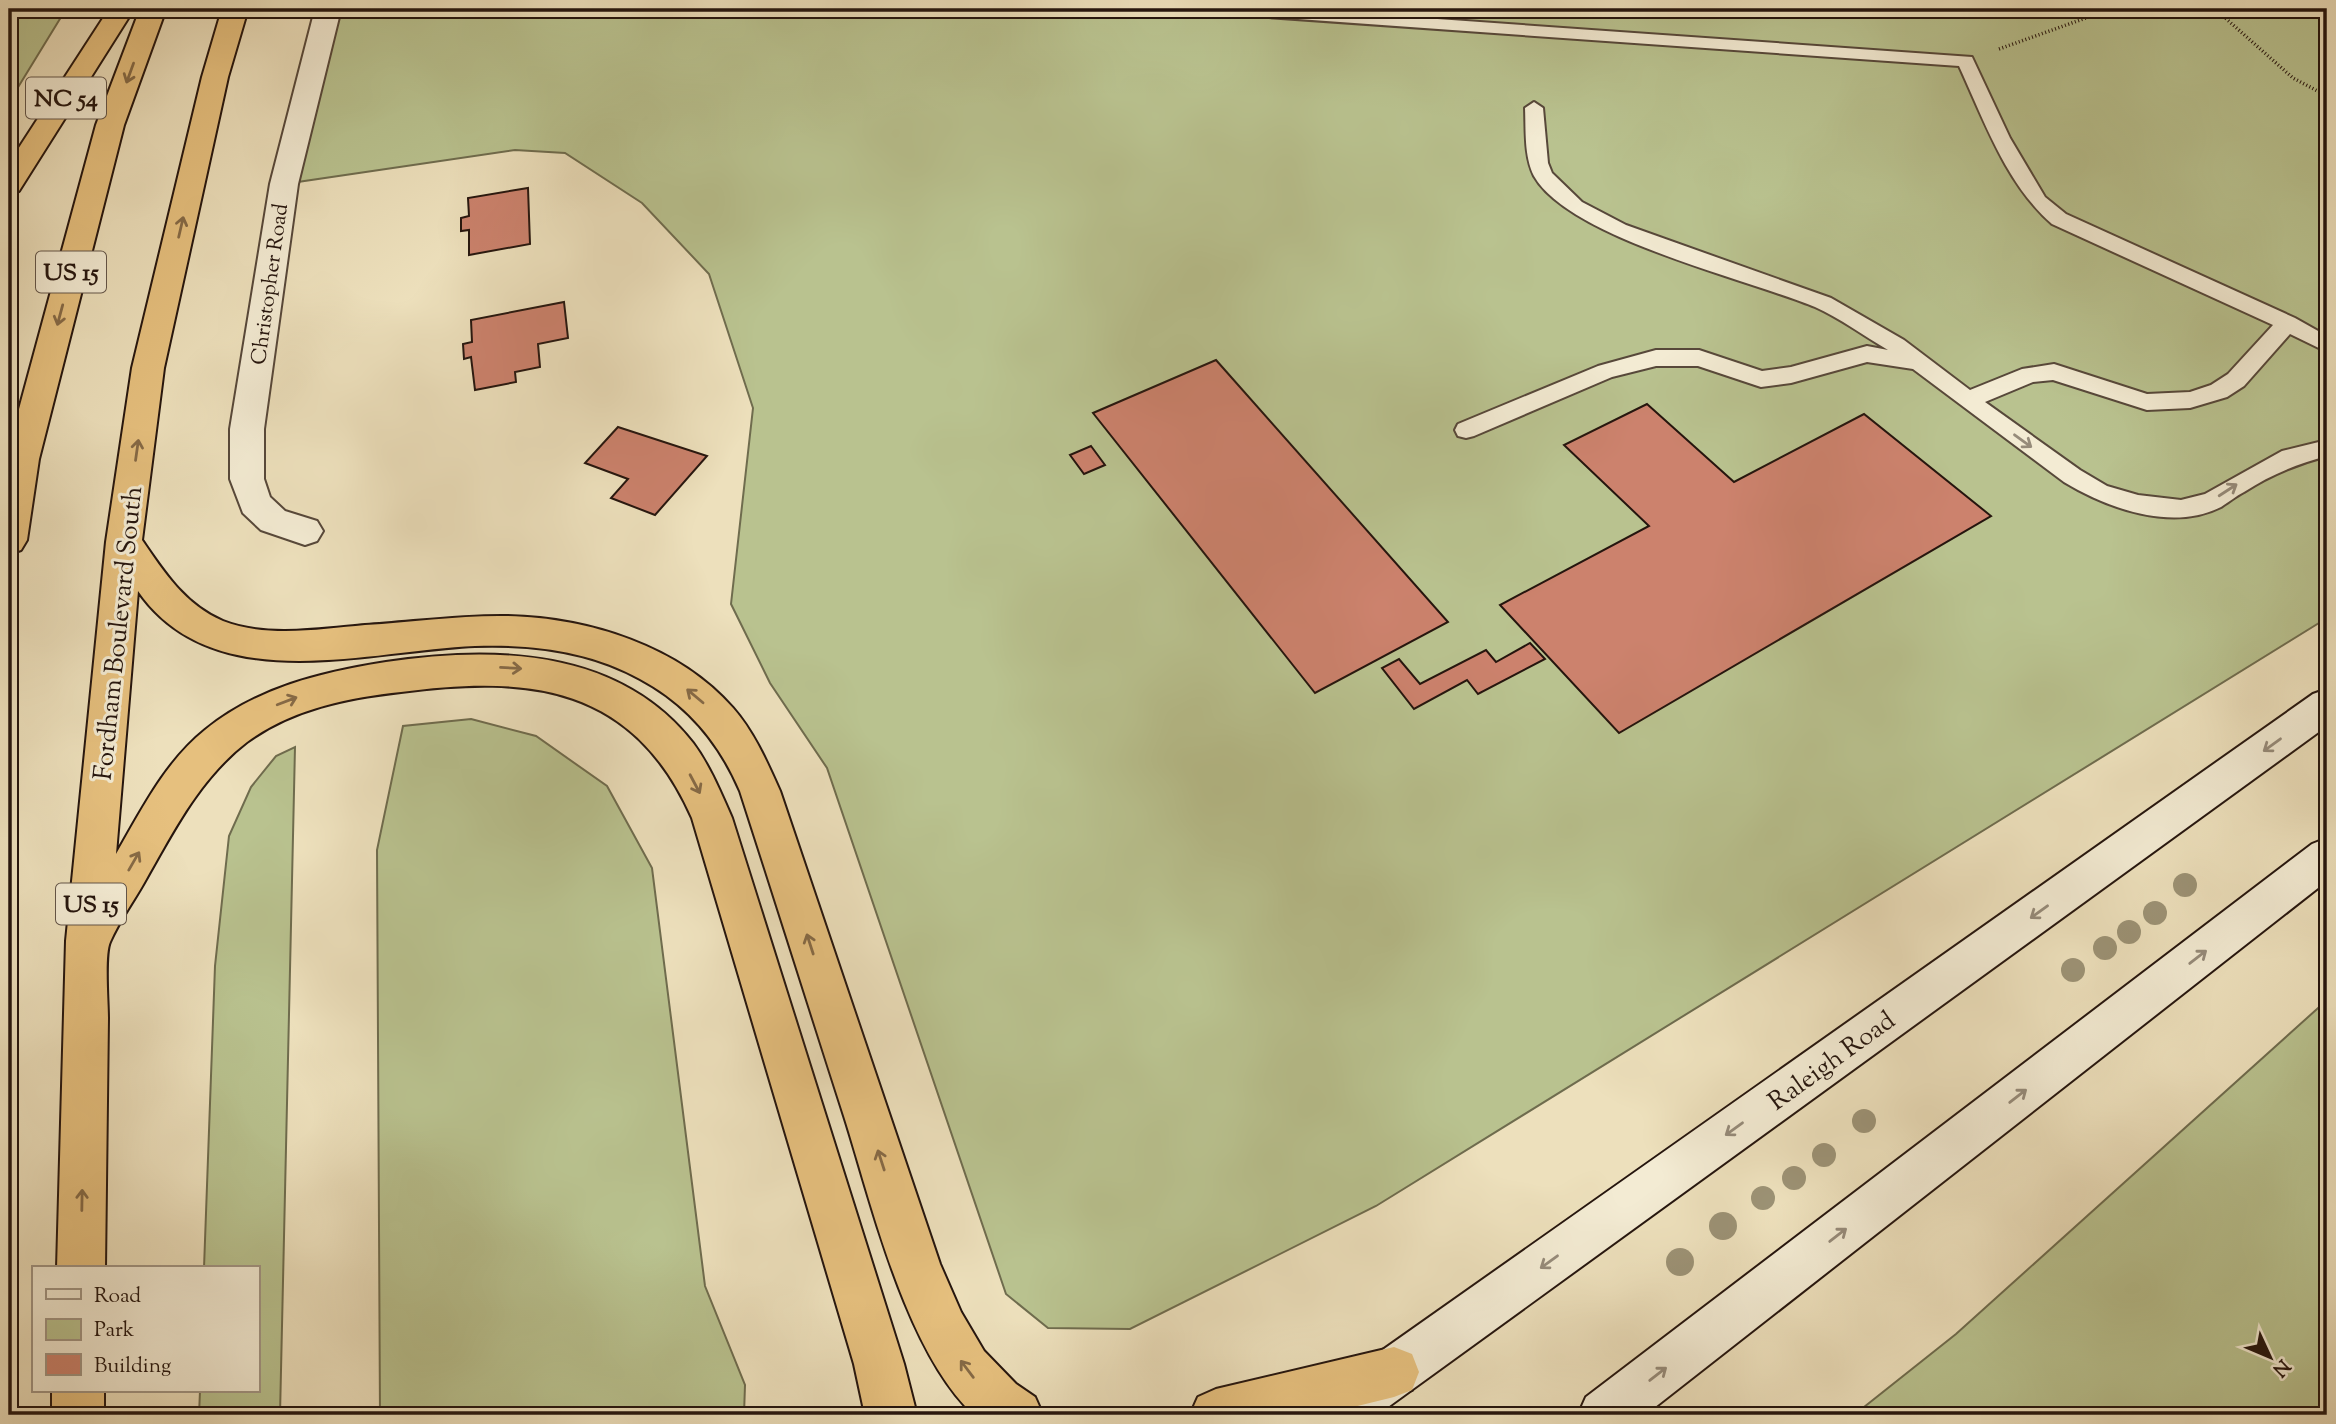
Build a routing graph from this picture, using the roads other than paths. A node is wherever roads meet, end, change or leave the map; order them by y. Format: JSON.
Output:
{"nodes":[{"id":1,"x":121,"y":9,"type":"edge"},
{"id":2,"x":153,"y":9,"type":"edge"},
{"id":3,"x":235,"y":9,"type":"edge"},
{"id":4,"x":328,"y":9,"type":"edge"},
{"id":5,"x":1226,"y":9,"type":"edge"},
{"id":6,"x":1534,"y":108,"type":"dead end"},
{"id":7,"x":9,"y":186,"type":"edge"},
{"id":8,"x":2287,"y":323,"type":"junction"},
{"id":9,"x":2327,"y":345,"type":"edge"},
{"id":10,"x":1920,"y":363,"type":"junction"},
{"id":11,"x":1968,"y":400,"type":"junction"},
{"id":12,"x":1466,"y":429,"type":"dead end"},
{"id":13,"x":2327,"y":448,"type":"edge"},
{"id":14,"x":305,"y":531,"type":"dead end"},
{"id":15,"x":9,"y":540,"type":"edge"},
{"id":16,"x":124,"y":541,"type":"junction"},
{"id":17,"x":2327,"y":705,"type":"edge"},
{"id":18,"x":2327,"y":857,"type":"edge"},
{"id":19,"x":87,"y":941,"type":"junction"},
{"id":20,"x":81,"y":1266,"type":"edge"},
{"id":21,"x":1394,"y":1372,"type":"junction"},
{"id":22,"x":78,"y":1392,"type":"edge"},
{"id":23,"x":78,"y":1415,"type":"edge"},
{"id":24,"x":891,"y":1415,"type":"edge"},
{"id":25,"x":1017,"y":1415,"type":"edge"},
{"id":26,"x":1216,"y":1415,"type":"edge"},
{"id":27,"x":1334,"y":1415,"type":"edge"},
{"id":28,"x":1604,"y":1415,"type":"edge"}],
"edges":[{"from":1,"to":7,"type":"highway","number":"NC 54"},
{"from":2,"to":15,"type":"highway","number":"US 15","one_way":true},
{"from":16,"to":3,"type":"highway","name":"Fordham Boulevard South","number":"US 15","one_way":true},
{"from":4,"to":14,"type":"main road","name":"Christopher Road"},
{"from":5,"to":8,"type":"lane"},
{"from":6,"to":10,"type":"lane"},
{"from":8,"to":9,"type":"lane"},
{"from":8,"to":11,"type":"lane"},
{"from":10,"to":11,"type":"lane"},
{"from":10,"to":12,"type":"lane"},
{"from":11,"to":13,"type":"lane","one_way":true},
{"from":16,"to":19,"type":"highway","name":"Fordham Boulevard South","number":"US 15"},
{"from":25,"to":16,"type":"highway","one_way":true},
{"from":17,"to":21,"type":"main road","name":"Raleigh Road","one_way":true},
{"from":28,"to":18,"type":"main road","one_way":true},
{"from":20,"to":19,"type":"highway","name":"Fordham Boulevard South","number":"US 15","one_way":true},
{"from":19,"to":24,"type":"highway","one_way":true},
{"from":21,"to":26,"type":"highway"},
{"from":21,"to":27,"type":"main road","name":"Raleigh Road"},
{"from":22,"to":23,"type":"highway"}]}
